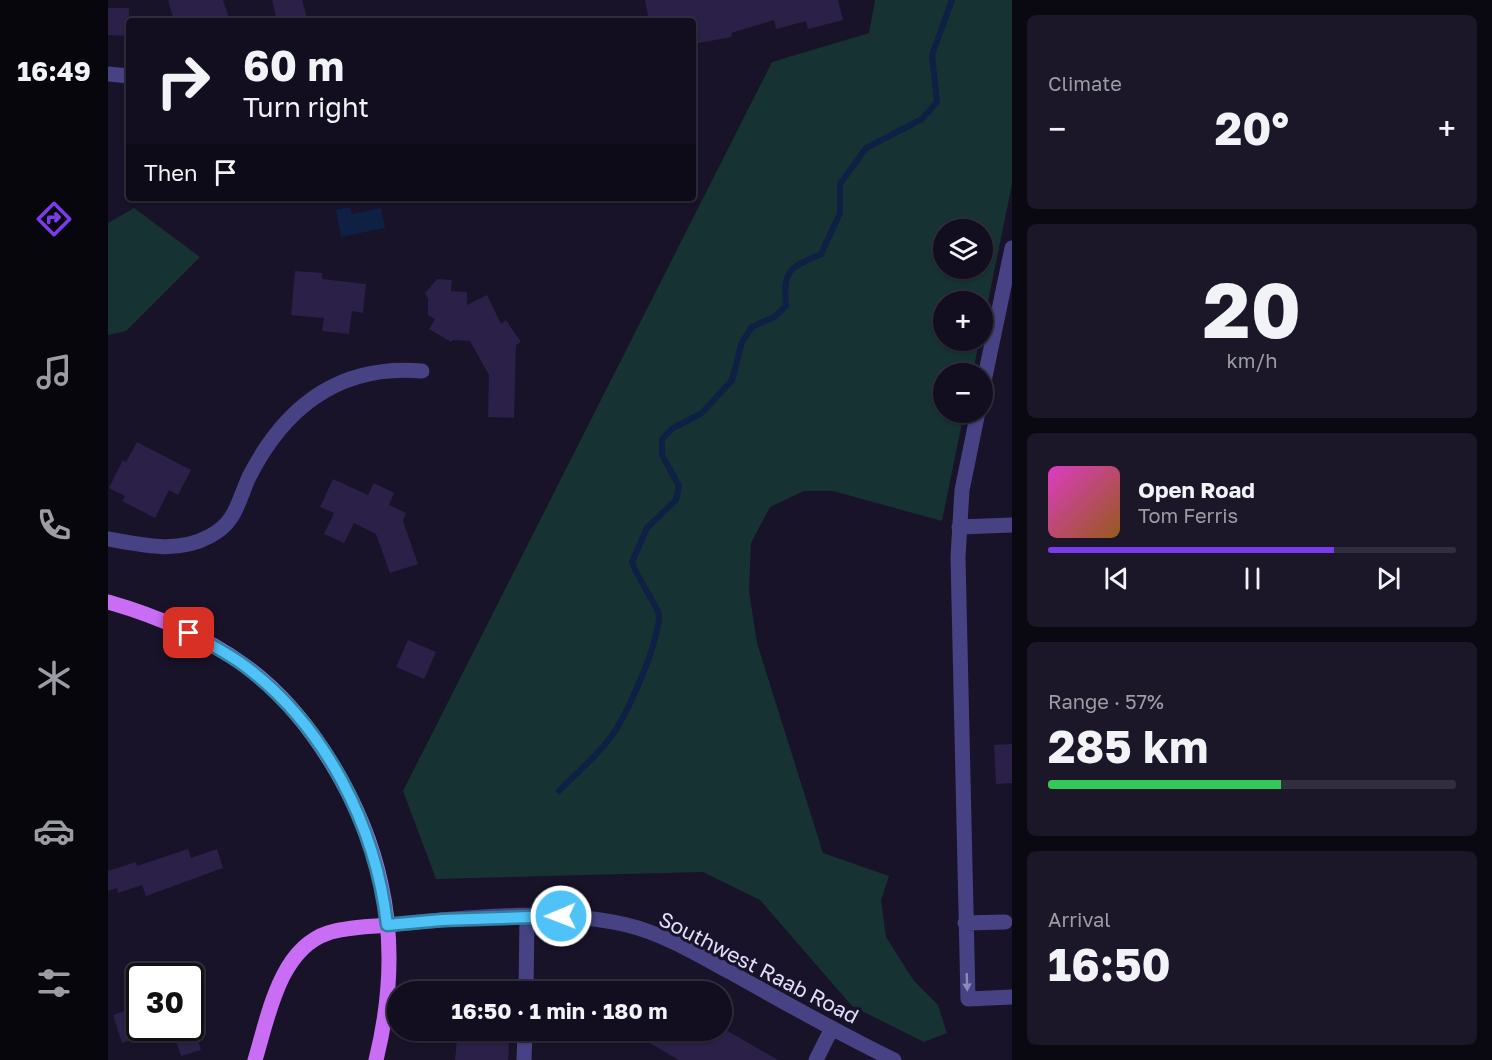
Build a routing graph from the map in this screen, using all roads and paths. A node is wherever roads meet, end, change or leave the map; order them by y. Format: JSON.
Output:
{"nodes":[{"id":1,"x":108,"y":74,"type":"edge"},
{"id":2,"x":126,"y":76,"type":"edge"},
{"id":3,"x":1012,"y":248,"type":"edge"},
{"id":4,"x":988,"y":363,"type":"edge"},
{"id":5,"x":422,"y":370,"type":"dead end"},
{"id":6,"x":976,"y":423,"type":"edge"},
{"id":7,"x":1012,"y":525,"type":"edge"},
{"id":8,"x":960,"y":527,"type":"junction"},
{"id":9,"x":108,"y":539,"type":"edge"},
{"id":10,"x":108,"y":602,"type":"edge"},
{"id":11,"x":527,"y":916,"type":"junction"},
{"id":12,"x":1005,"y":922,"type":"dead end"},
{"id":13,"x":965,"y":923,"type":"junction"},
{"id":14,"x":387,"y":925,"type":"junction"},
{"id":15,"x":526,"y":981,"type":"edge"},
{"id":16,"x":1012,"y":997,"type":"edge"},
{"id":17,"x":832,"y":1028,"type":"junction"},
{"id":18,"x":525,"y":1041,"type":"edge"},
{"id":19,"x":255,"y":1060,"type":"edge"},
{"id":20,"x":376,"y":1060,"type":"edge"},
{"id":21,"x":524,"y":1060,"type":"edge"},
{"id":22,"x":816,"y":1060,"type":"edge"},
{"id":23,"x":894,"y":1060,"type":"edge"}],
"edges":[{"from":1,"to":2,"type":"street"},
{"from":3,"to":4,"type":"street"},
{"from":5,"to":9,"type":"street"},
{"from":6,"to":8,"type":"street"},
{"from":7,"to":8,"type":"street"},
{"from":8,"to":13,"type":"street"},
{"from":10,"to":14,"type":"main road"},
{"from":11,"to":14,"type":"street","name":"Southwest Raab Road"},
{"from":11,"to":15,"type":"street"},
{"from":11,"to":17,"type":"street","name":"Southwest Raab Road"},
{"from":12,"to":13,"type":"street"},
{"from":13,"to":16,"type":"street","one_way":true},
{"from":14,"to":19,"type":"main road"},
{"from":14,"to":20,"type":"main road"},
{"from":17,"to":22,"type":"street"},
{"from":17,"to":23,"type":"street","name":"Southwest Raab Road"},
{"from":18,"to":21,"type":"street"}]}
